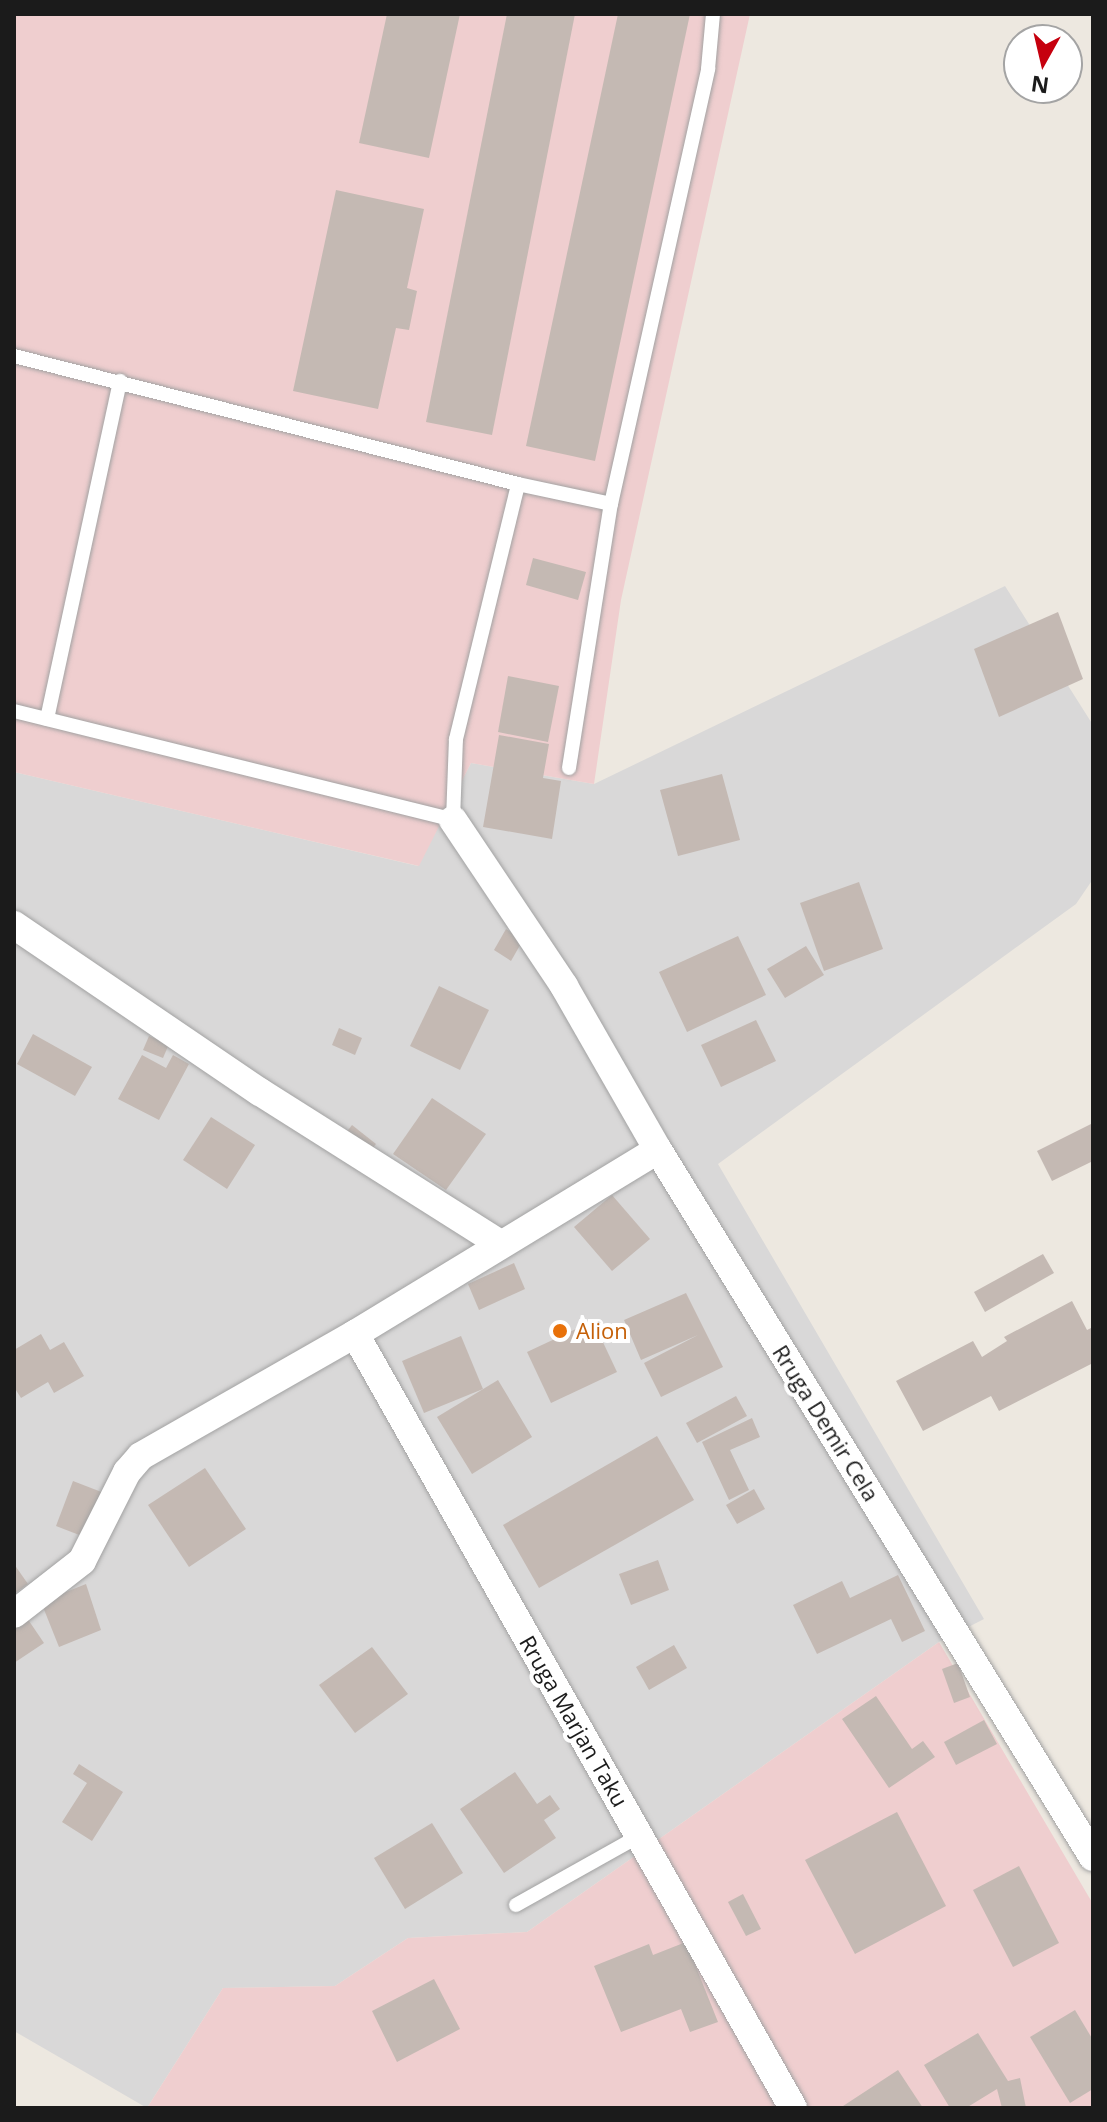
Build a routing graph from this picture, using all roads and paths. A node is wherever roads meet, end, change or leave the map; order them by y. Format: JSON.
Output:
{"nodes":[{"id":1,"x":713,"y":14,"type":"edge"},
{"id":2,"x":14,"y":356,"type":"edge"},
{"id":3,"x":120,"y":381,"type":"junction"},
{"id":4,"x":518,"y":484,"type":"junction"},
{"id":5,"x":611,"y":504,"type":"junction"},
{"id":6,"x":14,"y":711,"type":"edge"},
{"id":7,"x":47,"y":719,"type":"junction"},
{"id":8,"x":569,"y":768,"type":"dead end"},
{"id":9,"x":453,"y":820,"type":"junction"},
{"id":10,"x":14,"y":925,"type":"edge"},
{"id":11,"x":658,"y":1150,"type":"junction"},
{"id":12,"x":500,"y":1244,"type":"junction"},
{"id":13,"x":355,"y":1334,"type":"junction"},
{"id":14,"x":14,"y":1614,"type":"edge"},
{"id":15,"x":639,"y":1836,"type":"junction"},
{"id":16,"x":1093,"y":1857,"type":"edge"},
{"id":17,"x":516,"y":1905,"type":"dead end"},
{"id":18,"x":793,"y":2108,"type":"edge"}],
"edges":[{"from":1,"to":5,"type":"lane"},
{"from":2,"to":3,"type":"lane"},
{"from":3,"to":4,"type":"lane"},
{"from":3,"to":7,"type":"lane"},
{"from":4,"to":5,"type":"lane"},
{"from":4,"to":9,"type":"lane"},
{"from":5,"to":8,"type":"lane"},
{"from":6,"to":7,"type":"lane"},
{"from":7,"to":9,"type":"lane"},
{"from":9,"to":11,"type":"street","name":"Rruga Demir Cela"},
{"from":10,"to":12,"type":"street"},
{"from":11,"to":12,"type":"street"},
{"from":11,"to":16,"type":"street","name":"Rruga Demir Cela"},
{"from":12,"to":13,"type":"street"},
{"from":13,"to":14,"type":"street"},
{"from":13,"to":15,"type":"street","name":"Rruga Marjan Taku"},
{"from":15,"to":17,"type":"lane"},
{"from":15,"to":18,"type":"street","name":"Rruga Marjan Taku"}]}
